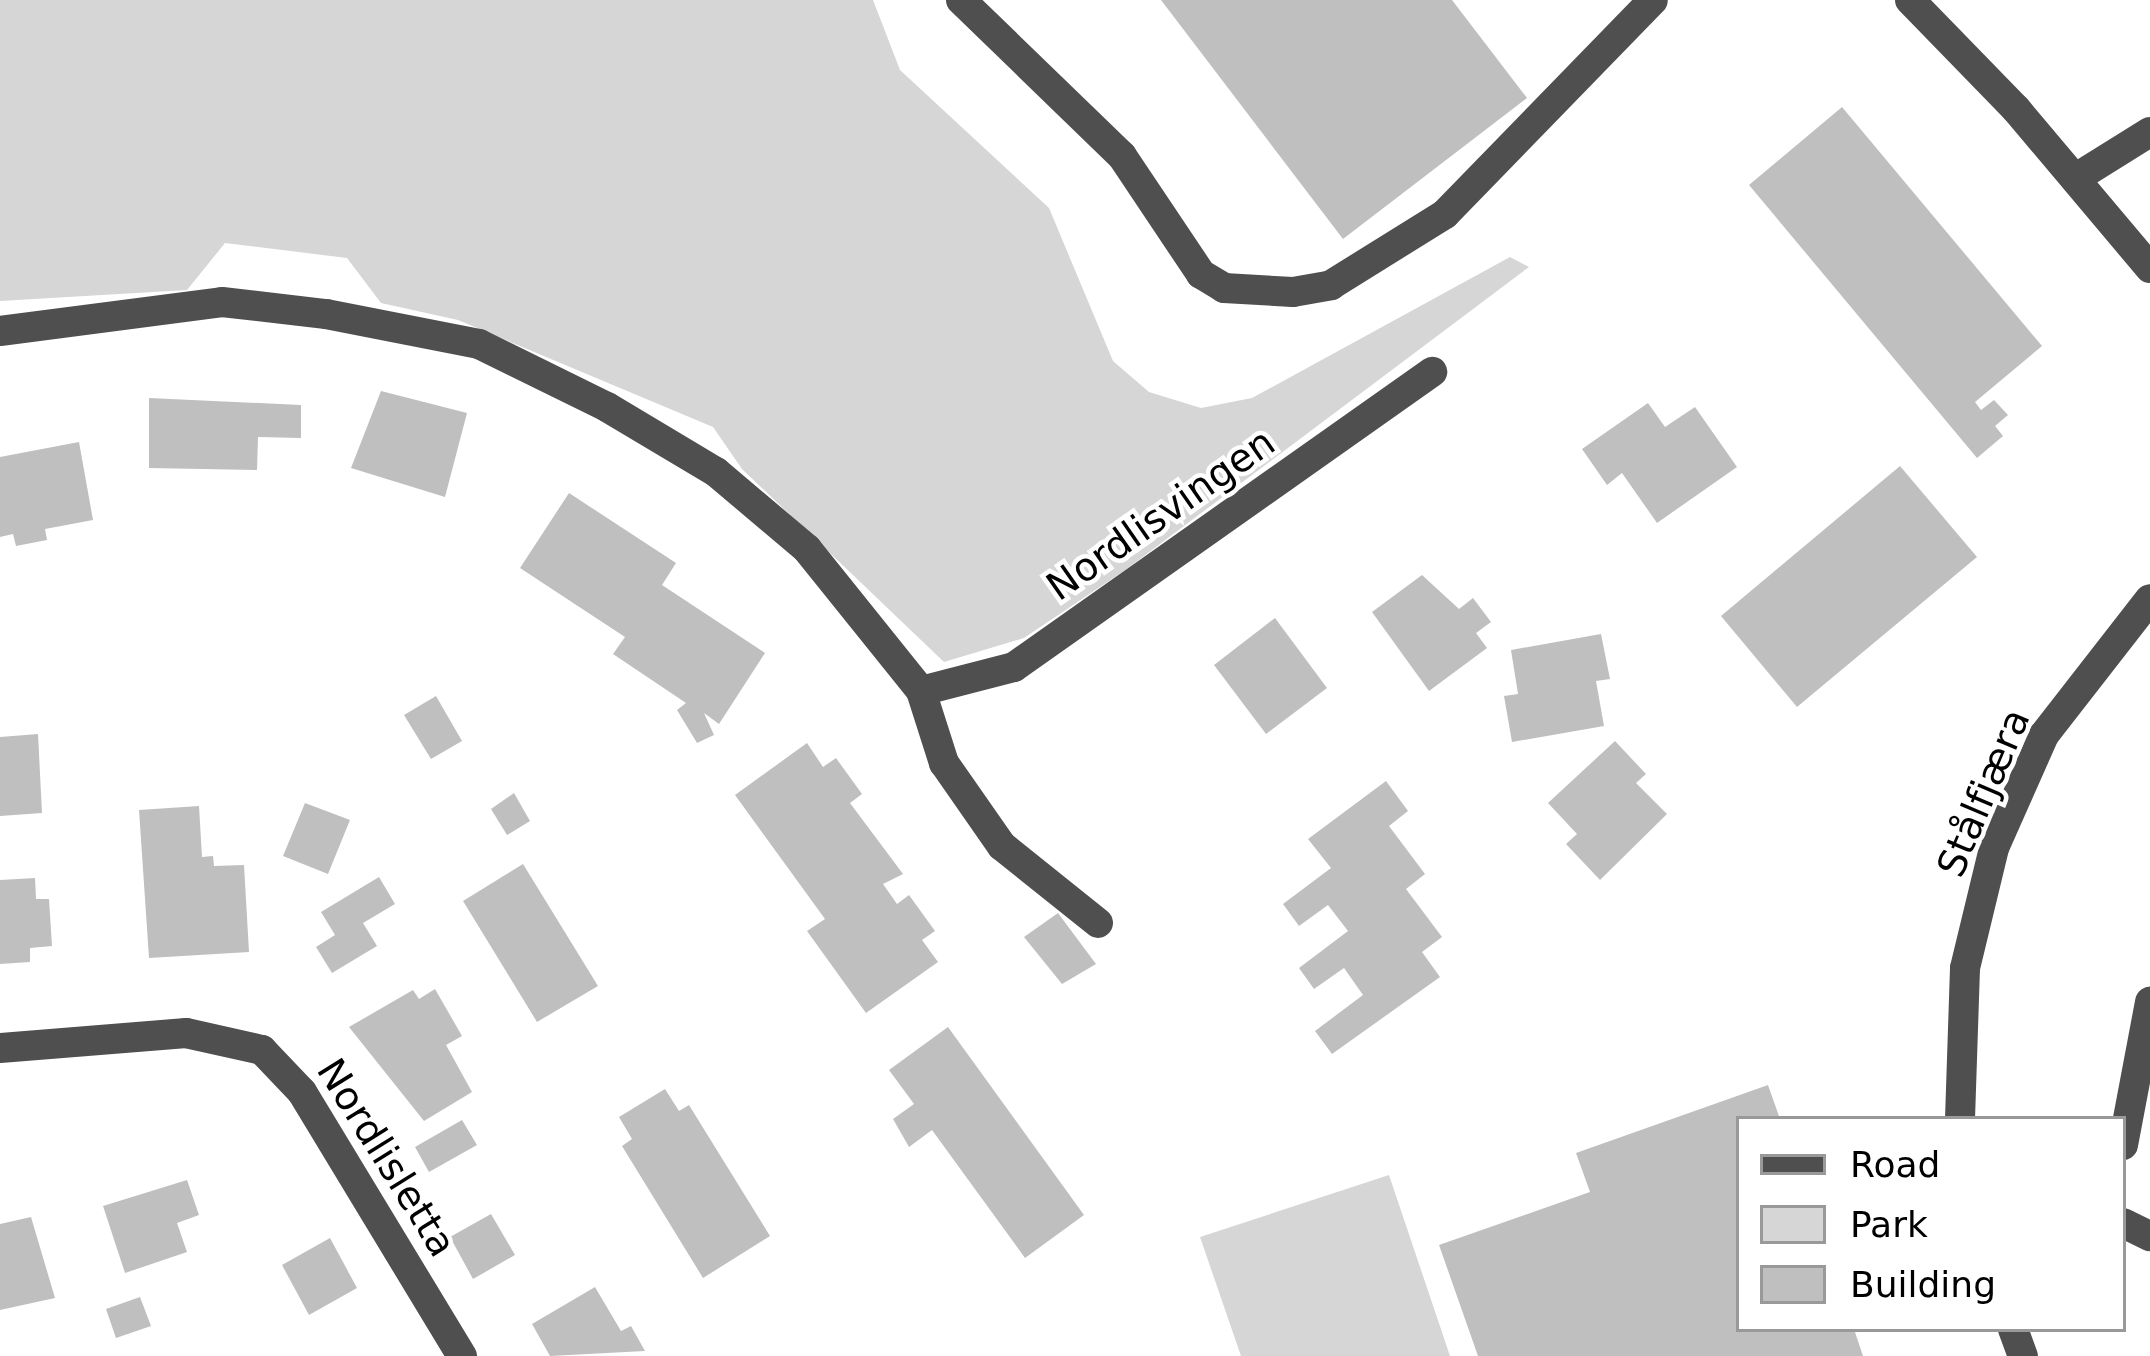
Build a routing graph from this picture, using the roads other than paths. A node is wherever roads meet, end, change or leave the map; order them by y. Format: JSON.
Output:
{"nodes":[{"id":1,"x":961,"y":0,"type":"edge"},
{"id":2,"x":1653,"y":0,"type":"edge"},
{"id":3,"x":1910,"y":0,"type":"edge"},
{"id":4,"x":2150,"y":132,"type":"edge"},
{"id":5,"x":2076,"y":178,"type":"junction"},
{"id":6,"x":2150,"y":268,"type":"edge"},
{"id":7,"x":0,"y":331,"type":"edge"},
{"id":8,"x":1432,"y":372,"type":"dead end"},
{"id":9,"x":2150,"y":599,"type":"edge"},
{"id":10,"x":921,"y":691,"type":"junction"},
{"id":11,"x":1098,"y":923,"type":"dead end"},
{"id":12,"x":2150,"y":1002,"type":"edge"},
{"id":13,"x":0,"y":1048,"type":"edge"},
{"id":14,"x":1960,"y":1116,"type":"edge"},
{"id":15,"x":2126,"y":1129,"type":"edge"},
{"id":16,"x":462,"y":1356,"type":"edge"}],
"edges":[{"from":1,"to":2,"type":"street"},
{"from":3,"to":5,"type":"street"},
{"from":4,"to":5,"type":"street"},
{"from":5,"to":6,"type":"street"},
{"from":7,"to":10,"type":"street"},
{"from":8,"to":10,"type":"street","name":"Nordlisvingen"},
{"from":9,"to":14,"type":"street","name":"Stålfjæra"},
{"from":10,"to":11,"type":"street"},
{"from":12,"to":15,"type":"street"},
{"from":13,"to":16,"type":"street","name":"Nordlisletta"}]}
